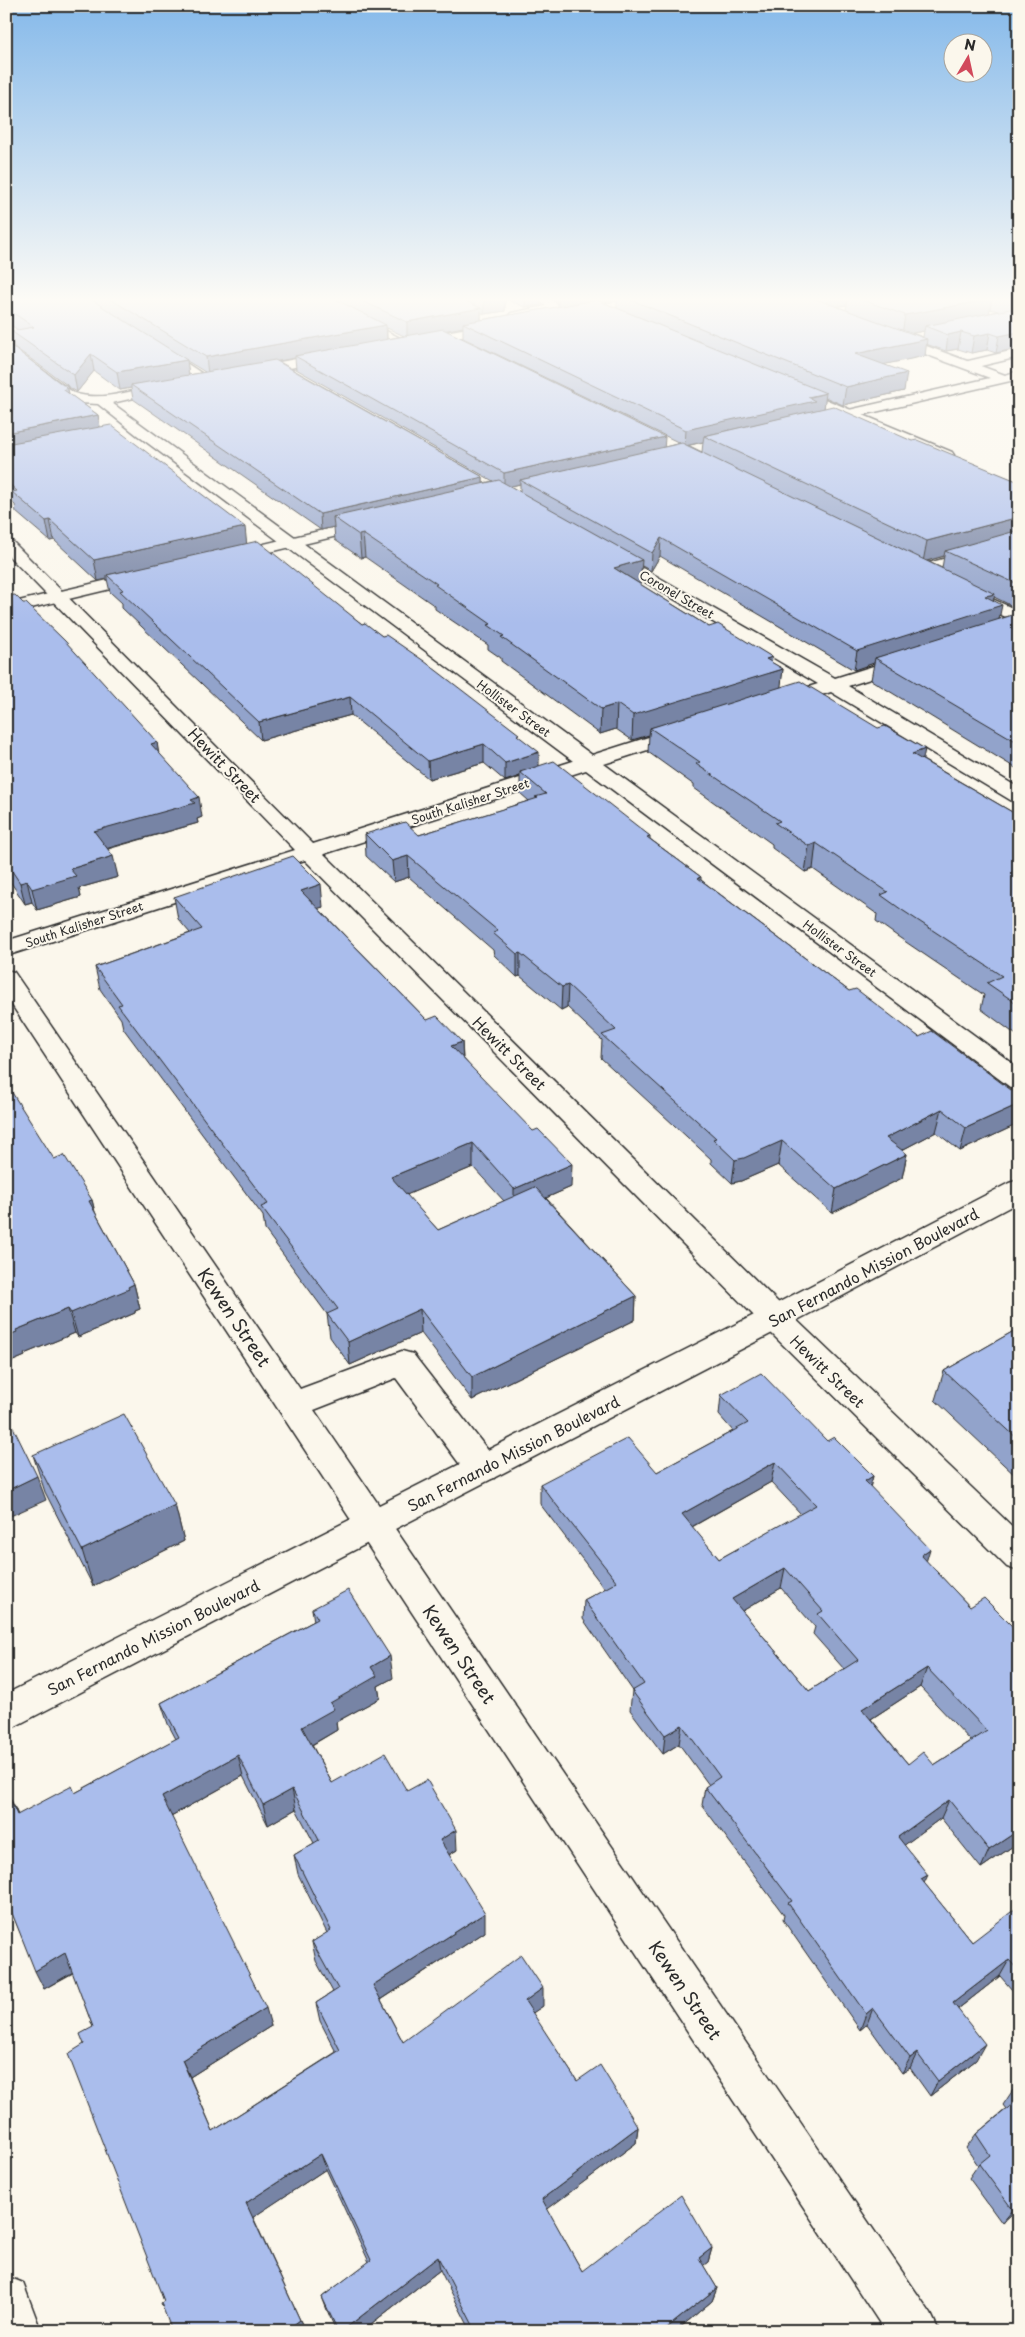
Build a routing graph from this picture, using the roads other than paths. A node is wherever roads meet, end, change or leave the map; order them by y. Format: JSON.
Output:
{"nodes":[{"id":1,"x":108,"y":406,"type":"edge"},
{"id":2,"x":830,"y":406,"type":"edge"},
{"id":3,"x":883,"y":406,"type":"edge"},
{"id":4,"x":849,"y":414,"type":"junction"},
{"id":5,"x":804,"y":424,"type":"edge"},
{"id":6,"x":142,"y":432,"type":"junction"},
{"id":7,"x":757,"y":435,"type":"edge"},
{"id":8,"x":122,"y":436,"type":"edge"},
{"id":9,"x":663,"y":443,"type":"edge"},
{"id":10,"x":681,"y":452,"type":"junction"},
{"id":11,"x":643,"y":460,"type":"edge"},
{"id":12,"x":698,"y":460,"type":"edge"},
{"id":13,"x":964,"y":462,"type":"edge"},
{"id":14,"x":387,"y":520,"type":"edge"},
{"id":15,"x":290,"y":542,"type":"junction"},
{"id":16,"x":1019,"y":542,"type":"edge"},
{"id":17,"x":6,"y":544,"type":"edge"},
{"id":18,"x":596,"y":547,"type":"edge"},
{"id":19,"x":994,"y":549,"type":"junction"},
{"id":20,"x":1019,"y":557,"type":"edge"},
{"id":21,"x":220,"y":559,"type":"edge"},
{"id":22,"x":164,"y":572,"type":"edge"},
{"id":23,"x":939,"y":578,"type":"edge"},
{"id":24,"x":957,"y":587,"type":"edge"},
{"id":25,"x":60,"y":596,"type":"junction"},
{"id":26,"x":6,"y":609,"type":"edge"},
{"id":27,"x":1019,"y":618,"type":"edge"},
{"id":28,"x":926,"y":655,"type":"edge"},
{"id":29,"x":833,"y":685,"type":"junction"},
{"id":30,"x":759,"y":708,"type":"edge"},
{"id":31,"x":703,"y":726,"type":"edge"},
{"id":32,"x":588,"y":763,"type":"junction"},
{"id":33,"x":1019,"y":797,"type":"edge"},
{"id":34,"x":309,"y":852,"type":"junction"},
{"id":35,"x":6,"y":949,"type":"edge"},
{"id":36,"x":6,"y":977,"type":"edge"},
{"id":37,"x":1019,"y":1081,"type":"edge"},
{"id":38,"x":1019,"y":1190,"type":"edge"},
{"id":39,"x":774,"y":1318,"type":"junction"},
{"id":40,"x":294,"y":1405,"type":"junction"},
{"id":41,"x":482,"y":1468,"type":"junction"},
{"id":42,"x":373,"y":1524,"type":"junction"},
{"id":43,"x":1019,"y":1556,"type":"edge"},
{"id":44,"x":6,"y":1713,"type":"edge"},
{"id":45,"x":6,"y":2300,"type":"edge"},
{"id":46,"x":16,"y":2331,"type":"edge"},
{"id":47,"x":914,"y":2331,"type":"edge"}],
"edges":[{"from":1,"to":6,"type":"street","name":"Hollister Street"},
{"from":2,"to":4,"type":"street"},
{"from":3,"to":4,"type":"street"},
{"from":4,"to":5,"type":"street"},
{"from":4,"to":13,"type":"street"},
{"from":6,"to":8,"type":"street"},
{"from":6,"to":15,"type":"street","name":"Hollister Street"},
{"from":7,"to":10,"type":"street"},
{"from":9,"to":10,"type":"street"},
{"from":10,"to":11,"type":"street"},
{"from":10,"to":12,"type":"street"},
{"from":14,"to":15,"type":"street"},
{"from":15,"to":21,"type":"street"},
{"from":15,"to":32,"type":"street","name":"Hollister Street"},
{"from":16,"to":19,"type":"street"},
{"from":17,"to":25,"type":"street","name":"Hewitt Street"},
{"from":18,"to":29,"type":"street","name":"Coronel Street"},
{"from":19,"to":20,"type":"street"},
{"from":19,"to":23,"type":"street"},
{"from":22,"to":25,"type":"street"},
{"from":24,"to":27,"type":"street"},
{"from":25,"to":26,"type":"street"},
{"from":25,"to":34,"type":"street","name":"Hewitt Street"},
{"from":28,"to":29,"type":"street"},
{"from":29,"to":30,"type":"street"},
{"from":29,"to":33,"type":"street","name":"Coronel Street"},
{"from":31,"to":32,"type":"street","name":"South Kalisher Street"},
{"from":32,"to":34,"type":"street","name":"South Kalisher Street"},
{"from":32,"to":37,"type":"street","name":"Hollister Street"},
{"from":34,"to":35,"type":"street","name":"South Kalisher Street"},
{"from":34,"to":39,"type":"street","name":"Hewitt Street"},
{"from":36,"to":40,"type":"street","name":"Kewen Street"},
{"from":38,"to":39,"type":"street","name":"San Fernando Mission Boulevard"},
{"from":39,"to":41,"type":"street","name":"San Fernando Mission Boulevard"},
{"from":39,"to":43,"type":"street","name":"Hewitt Street"},
{"from":40,"to":41,"type":"street"},
{"from":40,"to":42,"type":"street","name":"Kewen Street"},
{"from":41,"to":42,"type":"street","name":"San Fernando Mission Boulevard"},
{"from":42,"to":44,"type":"street","name":"San Fernando Mission Boulevard"},
{"from":42,"to":47,"type":"street","name":"Kewen Street"},
{"from":45,"to":46,"type":"street"}]}
